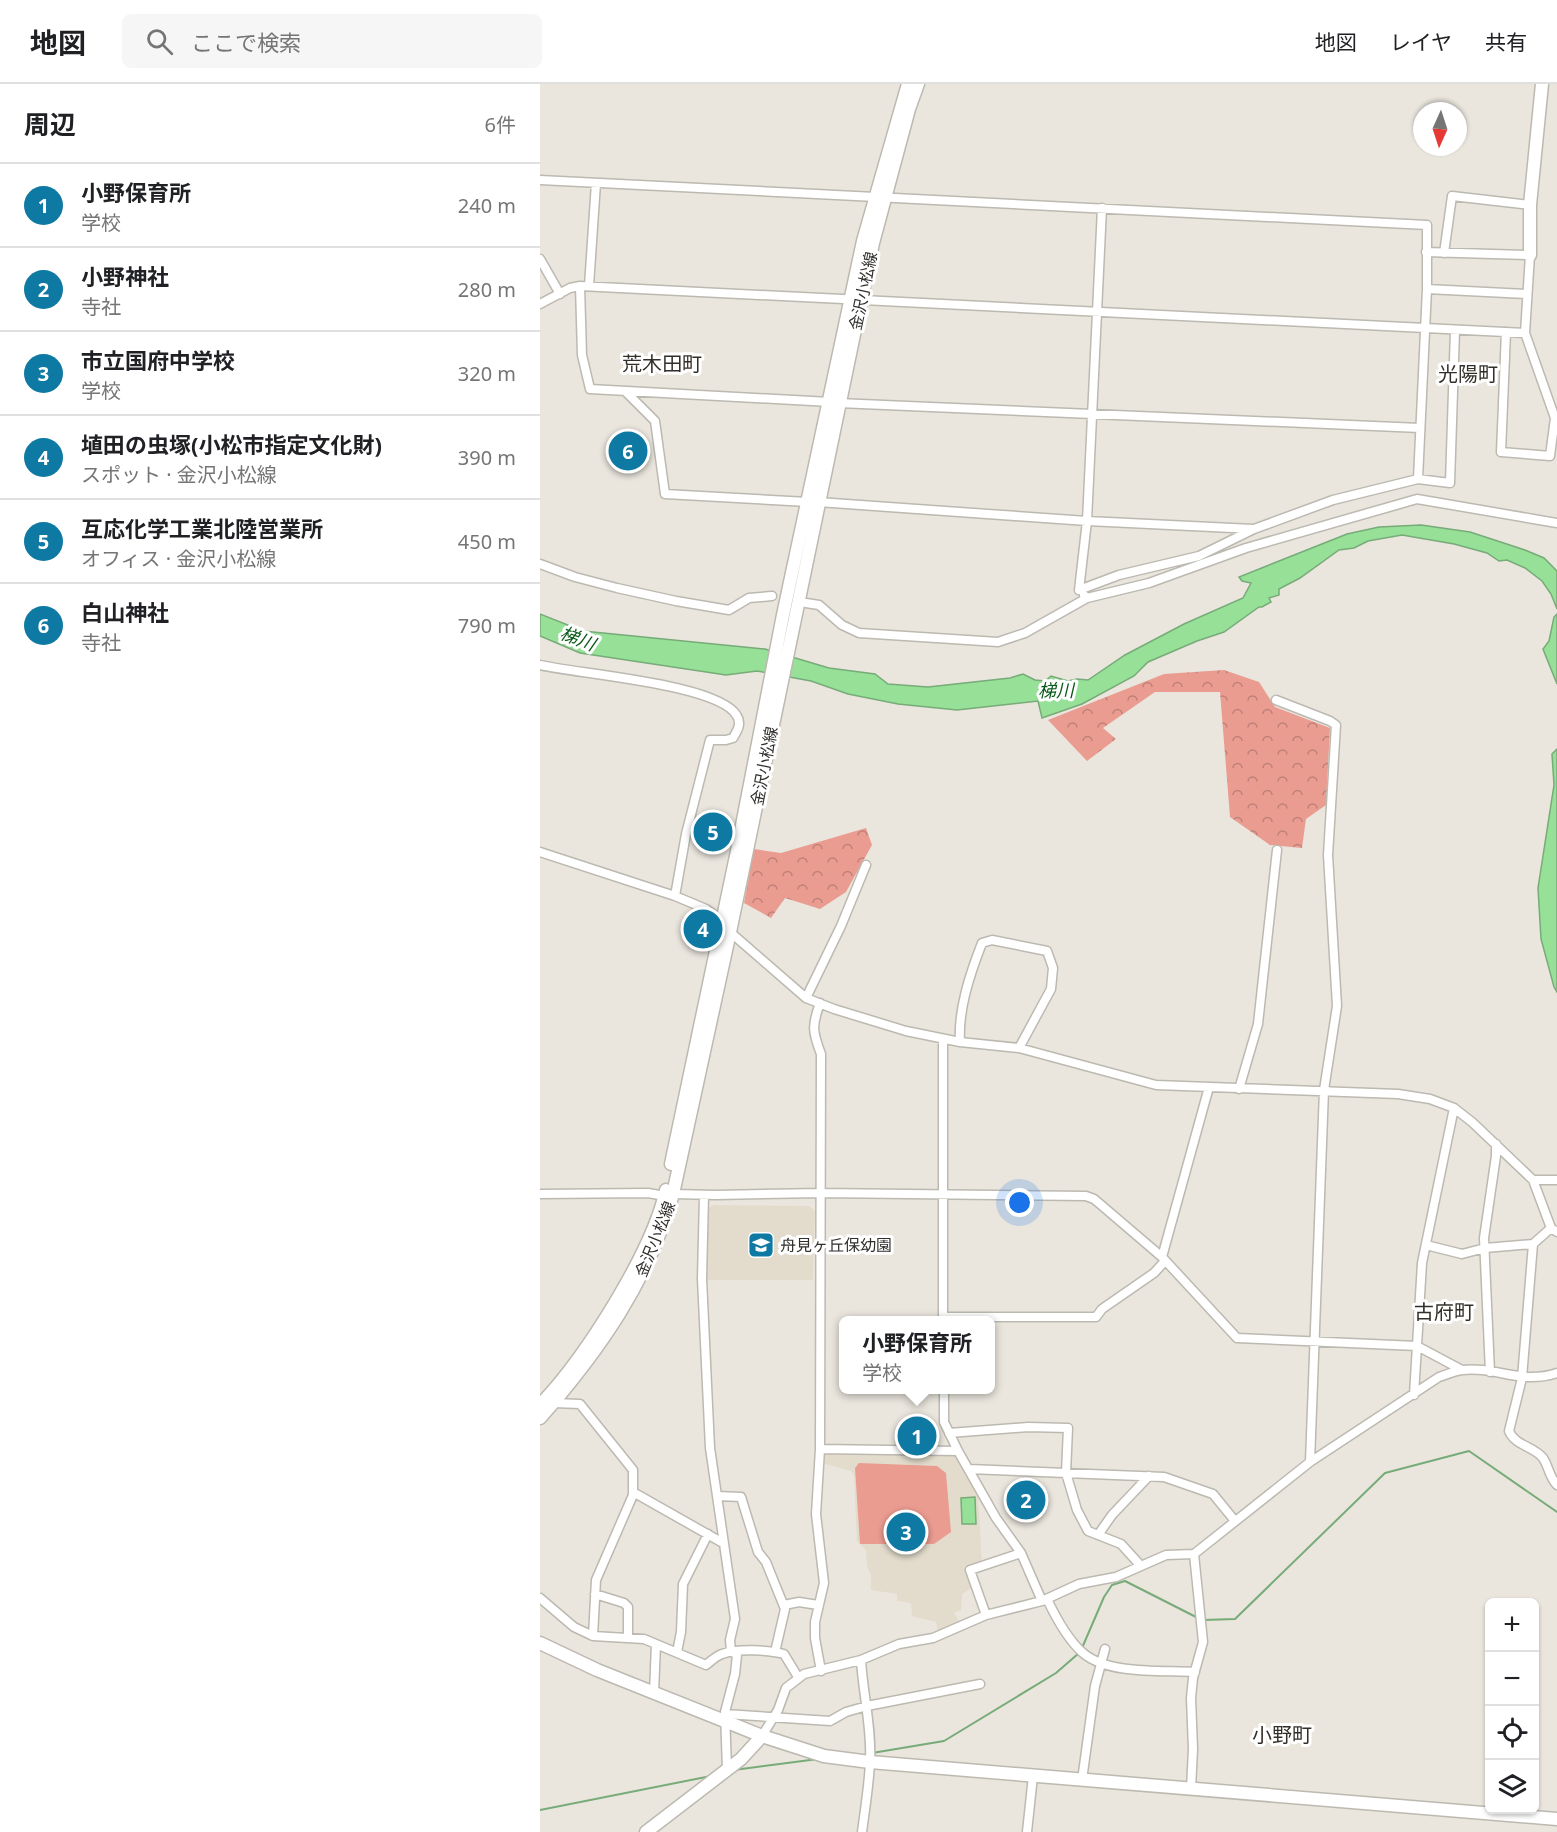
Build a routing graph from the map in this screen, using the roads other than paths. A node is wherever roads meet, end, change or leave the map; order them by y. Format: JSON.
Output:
{"nodes":[{"id":1,"x":908,"y":84,"type":"edge"},
{"id":2,"x":918,"y":84,"type":"edge"},
{"id":3,"x":1542,"y":84,"type":"edge"},
{"id":4,"x":540,"y":180,"type":"edge"},
{"id":5,"x":596,"y":183,"type":"junction"},
{"id":6,"x":880,"y":196,"type":"junction"},
{"id":7,"x":1530,"y":205,"type":"junction"},
{"id":8,"x":1101,"y":208,"type":"junction"},
{"id":9,"x":1426,"y":252,"type":"junction"},
{"id":10,"x":1444,"y":253,"type":"junction"},
{"id":11,"x":1530,"y":255,"type":"junction"},
{"id":12,"x":540,"y":259,"type":"edge"},
{"id":13,"x":580,"y":286,"type":"junction"},
{"id":14,"x":589,"y":286,"type":"junction"},
{"id":15,"x":1426,"y":289,"type":"junction"},
{"id":16,"x":560,"y":294,"type":"junction"},
{"id":17,"x":1527,"y":294,"type":"junction"},
{"id":18,"x":856,"y":299,"type":"junction"},
{"id":19,"x":540,"y":304,"type":"edge"},
{"id":20,"x":1097,"y":312,"type":"junction"},
{"id":21,"x":1424,"y":328,"type":"junction"},
{"id":22,"x":1455,"y":330,"type":"junction"},
{"id":23,"x":1506,"y":333,"type":"junction"},
{"id":24,"x":1525,"y":333,"type":"junction"},
{"id":25,"x":626,"y":392,"type":"junction"},
{"id":26,"x":834,"y":402,"type":"junction"},
{"id":27,"x":1090,"y":415,"type":"junction"},
{"id":28,"x":1556,"y":418,"type":"edge"},
{"id":29,"x":1420,"y":428,"type":"junction"},
{"id":30,"x":1418,"y":479,"type":"junction"},
{"id":31,"x":813,"y":502,"type":"junction"},
{"id":32,"x":1087,"y":521,"type":"junction"},
{"id":33,"x":1557,"y":523,"type":"edge"},
{"id":34,"x":1254,"y":529,"type":"junction"},
{"id":35,"x":540,"y":564,"type":"edge"},
{"id":36,"x":1079,"y":590,"type":"junction"},
{"id":37,"x":772,"y":596,"type":"dead end"},
{"id":38,"x":1087,"y":598,"type":"junction"},
{"id":39,"x":806,"y":603,"type":"dead end"},
{"id":40,"x":540,"y":665,"type":"edge"},
{"id":41,"x":1276,"y":700,"type":"dead end"},
{"id":42,"x":769,"y":717,"type":"junction"},
{"id":43,"x":1277,"y":850,"type":"dead end"},
{"id":44,"x":540,"y":852,"type":"edge"},
{"id":45,"x":866,"y":865,"type":"dead end"},
{"id":46,"x":675,"y":896,"type":"junction"},
{"id":47,"x":722,"y":921,"type":"junction"},
{"id":48,"x":730,"y":932,"type":"junction"},
{"id":49,"x":806,"y":998,"type":"junction"},
{"id":50,"x":820,"y":1003,"type":"junction"},
{"id":51,"x":943,"y":1039,"type":"junction"},
{"id":52,"x":960,"y":1042,"type":"junction"},
{"id":53,"x":1019,"y":1048,"type":"junction"},
{"id":54,"x":1209,"y":1087,"type":"junction"},
{"id":55,"x":1239,"y":1089,"type":"junction"},
{"id":56,"x":1324,"y":1090,"type":"junction"},
{"id":57,"x":1454,"y":1108,"type":"junction"},
{"id":58,"x":1496,"y":1144,"type":"junction"},
{"id":59,"x":1533,"y":1180,"type":"junction"},
{"id":60,"x":1557,"y":1180,"type":"edge"},
{"id":61,"x":821,"y":1193,"type":"junction"},
{"id":62,"x":540,"y":1194,"type":"edge"},
{"id":63,"x":669,"y":1195,"type":"junction"},
{"id":64,"x":705,"y":1195,"type":"junction"},
{"id":65,"x":943,"y":1196,"type":"junction"},
{"id":66,"x":1554,"y":1230,"type":"edge"},
{"id":67,"x":1533,"y":1244,"type":"junction"},
{"id":68,"x":1426,"y":1245,"type":"junction"},
{"id":69,"x":1485,"y":1248,"type":"junction"},
{"id":70,"x":1163,"y":1259,"type":"junction"},
{"id":71,"x":943,"y":1316,"type":"edge"},
{"id":72,"x":995,"y":1318,"type":"edge"},
{"id":73,"x":1315,"y":1341,"type":"junction"},
{"id":74,"x":1417,"y":1346,"type":"junction"},
{"id":75,"x":1462,"y":1370,"type":"junction"},
{"id":76,"x":1490,"y":1371,"type":"junction"},
{"id":77,"x":1557,"y":1373,"type":"edge"},
{"id":78,"x":1522,"y":1378,"type":"junction"},
{"id":79,"x":944,"y":1394,"type":"edge"},
{"id":80,"x":1414,"y":1395,"type":"junction"},
{"id":81,"x":554,"y":1402,"type":"junction"},
{"id":82,"x":540,"y":1405,"type":"edge"},
{"id":83,"x":540,"y":1418,"type":"edge"},
{"id":84,"x":949,"y":1433,"type":"junction"},
{"id":85,"x":820,"y":1449,"type":"junction"},
{"id":86,"x":958,"y":1451,"type":"junction"},
{"id":87,"x":1310,"y":1462,"type":"junction"},
{"id":88,"x":969,"y":1469,"type":"junction"},
{"id":89,"x":1066,"y":1473,"type":"junction"},
{"id":90,"x":1149,"y":1476,"type":"junction"},
{"id":91,"x":1557,"y":1485,"type":"edge"},
{"id":92,"x":633,"y":1492,"type":"junction"},
{"id":93,"x":717,"y":1496,"type":"junction"},
{"id":94,"x":1235,"y":1521,"type":"junction"},
{"id":95,"x":708,"y":1534,"type":"junction"},
{"id":96,"x":1098,"y":1535,"type":"junction"},
{"id":97,"x":723,"y":1543,"type":"junction"},
{"id":98,"x":1021,"y":1553,"type":"junction"},
{"id":99,"x":1194,"y":1554,"type":"junction"},
{"id":100,"x":1141,"y":1566,"type":"junction"},
{"id":101,"x":595,"y":1594,"type":"junction"},
{"id":102,"x":540,"y":1598,"type":"edge"},
{"id":103,"x":1045,"y":1600,"type":"junction"},
{"id":104,"x":784,"y":1605,"type":"junction"},
{"id":105,"x":818,"y":1605,"type":"junction"},
{"id":106,"x":986,"y":1615,"type":"junction"},
{"id":107,"x":593,"y":1636,"type":"junction"},
{"id":108,"x":628,"y":1638,"type":"junction"},
{"id":109,"x":540,"y":1643,"type":"edge"},
{"id":110,"x":656,"y":1644,"type":"junction"},
{"id":111,"x":1105,"y":1649,"type":"dead end"},
{"id":112,"x":731,"y":1651,"type":"junction"},
{"id":113,"x":677,"y":1652,"type":"junction"},
{"id":114,"x":775,"y":1652,"type":"junction"},
{"id":115,"x":861,"y":1660,"type":"junction"},
{"id":116,"x":1100,"y":1662,"type":"junction"},
{"id":117,"x":821,"y":1671,"type":"junction"},
{"id":118,"x":1195,"y":1672,"type":"junction"},
{"id":119,"x":798,"y":1677,"type":"junction"},
{"id":120,"x":980,"y":1684,"type":"dead end"},
{"id":121,"x":654,"y":1693,"type":"junction"},
{"id":122,"x":867,"y":1706,"type":"junction"},
{"id":123,"x":725,"y":1717,"type":"junction"},
{"id":124,"x":773,"y":1718,"type":"junction"},
{"id":125,"x":762,"y":1736,"type":"junction"},
{"id":126,"x":870,"y":1756,"type":"junction"},
{"id":127,"x":727,"y":1770,"type":"junction"},
{"id":128,"x":1033,"y":1776,"type":"junction"},
{"id":129,"x":1082,"y":1780,"type":"junction"},
{"id":130,"x":1191,"y":1789,"type":"junction"},
{"id":131,"x":1557,"y":1819,"type":"edge"},
{"id":132,"x":646,"y":1832,"type":"edge"},
{"id":133,"x":862,"y":1832,"type":"edge"},
{"id":134,"x":1027,"y":1832,"type":"edge"}],
"edges":[{"from":1,"to":6,"type":"main road","name":"金沢小松線"},
{"from":2,"to":6,"type":"main road","name":"金沢小松線"},
{"from":3,"to":7,"type":"main road"},
{"from":4,"to":5,"type":"street"},
{"from":5,"to":6,"type":"street"},
{"from":5,"to":14,"type":"street"},
{"from":6,"to":8,"type":"street"},
{"from":6,"to":18,"type":"main road","name":"金沢小松線"},
{"from":7,"to":10,"type":"street"},
{"from":7,"to":11,"type":"main road"},
{"from":8,"to":9,"type":"street"},
{"from":8,"to":20,"type":"street"},
{"from":9,"to":10,"type":"street"},
{"from":9,"to":15,"type":"street"},
{"from":10,"to":11,"type":"street"},
{"from":11,"to":17,"type":"street"},
{"from":12,"to":16,"type":"street"},
{"from":13,"to":14,"type":"street"},
{"from":13,"to":16,"type":"street"},
{"from":13,"to":25,"type":"street"},
{"from":14,"to":18,"type":"street"},
{"from":15,"to":17,"type":"street"},
{"from":15,"to":21,"type":"street"},
{"from":16,"to":19,"type":"street"},
{"from":17,"to":24,"type":"street"},
{"from":18,"to":20,"type":"street"},
{"from":18,"to":26,"type":"main road","name":"金沢小松線"},
{"from":20,"to":21,"type":"street"},
{"from":20,"to":27,"type":"street"},
{"from":21,"to":22,"type":"street"},
{"from":21,"to":29,"type":"street"},
{"from":22,"to":23,"type":"street"},
{"from":22,"to":30,"type":"street"},
{"from":23,"to":24,"type":"street"},
{"from":23,"to":28,"type":"street"},
{"from":24,"to":28,"type":"street"},
{"from":25,"to":26,"type":"street"},
{"from":25,"to":31,"type":"street"},
{"from":26,"to":27,"type":"street"},
{"from":26,"to":31,"type":"main road","name":"金沢小松線"},
{"from":27,"to":29,"type":"street"},
{"from":27,"to":32,"type":"street"},
{"from":29,"to":30,"type":"street"},
{"from":30,"to":34,"type":"street"},
{"from":31,"to":32,"type":"street"},
{"from":31,"to":42,"type":"main road","name":"金沢小松線"},
{"from":32,"to":34,"type":"street"},
{"from":32,"to":36,"type":"street"},
{"from":33,"to":38,"type":"street"},
{"from":34,"to":36,"type":"street"},
{"from":35,"to":37,"type":"street"},
{"from":36,"to":38,"type":"street"},
{"from":38,"to":39,"type":"street"},
{"from":40,"to":46,"type":"street"},
{"from":41,"to":56,"type":"street"},
{"from":42,"to":47,"type":"main road","name":"金沢小松線"},
{"from":42,"to":48,"type":"main road","name":"金沢小松線"},
{"from":43,"to":55,"type":"street"},
{"from":44,"to":46,"type":"street"},
{"from":45,"to":49,"type":"street"},
{"from":46,"to":47,"type":"street"},
{"from":47,"to":63,"type":"main road","name":"金沢小松線"},
{"from":48,"to":49,"type":"street"},
{"from":48,"to":63,"type":"main road","name":"金沢小松線"},
{"from":49,"to":50,"type":"street"},
{"from":50,"to":51,"type":"street"},
{"from":50,"to":61,"type":"street"},
{"from":51,"to":52,"type":"street"},
{"from":51,"to":65,"type":"street"},
{"from":52,"to":53,"type":"street"},
{"from":52,"to":53,"type":"street"},
{"from":53,"to":54,"type":"street"},
{"from":54,"to":55,"type":"street"},
{"from":54,"to":70,"type":"street"},
{"from":55,"to":56,"type":"street"},
{"from":56,"to":57,"type":"street"},
{"from":56,"to":73,"type":"street"},
{"from":57,"to":58,"type":"street"},
{"from":57,"to":68,"type":"street"},
{"from":58,"to":59,"type":"street"},
{"from":58,"to":69,"type":"street"},
{"from":59,"to":60,"type":"street"},
{"from":59,"to":66,"type":"street"},
{"from":61,"to":64,"type":"street"},
{"from":61,"to":65,"type":"street"},
{"from":61,"to":85,"type":"street"},
{"from":62,"to":63,"type":"street"},
{"from":63,"to":64,"type":"street"},
{"from":63,"to":81,"type":"main road","name":"金沢小松線"},
{"from":63,"to":82,"type":"main road","name":"金沢小松線"},
{"from":64,"to":93,"type":"street"},
{"from":65,"to":70,"type":"street"},
{"from":65,"to":71,"type":"street"},
{"from":66,"to":67,"type":"street"},
{"from":67,"to":69,"type":"street"},
{"from":67,"to":78,"type":"street"},
{"from":68,"to":69,"type":"street"},
{"from":68,"to":74,"type":"street"},
{"from":69,"to":76,"type":"street"},
{"from":70,"to":72,"type":"street"},
{"from":70,"to":73,"type":"street"},
{"from":73,"to":74,"type":"street"},
{"from":73,"to":87,"type":"street"},
{"from":74,"to":75,"type":"street"},
{"from":74,"to":80,"type":"street"},
{"from":75,"to":76,"type":"street"},
{"from":75,"to":80,"type":"street"},
{"from":76,"to":78,"type":"street"},
{"from":77,"to":78,"type":"street"},
{"from":78,"to":91,"type":"street"},
{"from":79,"to":84,"type":"street"},
{"from":80,"to":87,"type":"street"},
{"from":81,"to":83,"type":"main road","name":"金沢小松線"},
{"from":81,"to":92,"type":"street"},
{"from":84,"to":86,"type":"street"},
{"from":84,"to":89,"type":"street"},
{"from":85,"to":86,"type":"street"},
{"from":85,"to":105,"type":"street"},
{"from":86,"to":88,"type":"street"},
{"from":87,"to":94,"type":"street"},
{"from":88,"to":89,"type":"street"},
{"from":88,"to":98,"type":"street"},
{"from":89,"to":90,"type":"street"},
{"from":89,"to":96,"type":"street"},
{"from":90,"to":94,"type":"street"},
{"from":90,"to":96,"type":"street"},
{"from":92,"to":95,"type":"street"},
{"from":92,"to":101,"type":"street"},
{"from":93,"to":97,"type":"street"},
{"from":93,"to":104,"type":"street"},
{"from":94,"to":99,"type":"street"},
{"from":95,"to":97,"type":"street"},
{"from":95,"to":113,"type":"street"},
{"from":96,"to":100,"type":"street"},
{"from":97,"to":112,"type":"street"},
{"from":98,"to":103,"type":"street"},
{"from":98,"to":106,"type":"street"},
{"from":99,"to":100,"type":"street"},
{"from":99,"to":118,"type":"street"},
{"from":100,"to":103,"type":"street"},
{"from":101,"to":107,"type":"street"},
{"from":101,"to":108,"type":"street"},
{"from":102,"to":107,"type":"street"},
{"from":103,"to":106,"type":"street"},
{"from":103,"to":116,"type":"street"},
{"from":104,"to":105,"type":"street"},
{"from":104,"to":114,"type":"street"},
{"from":105,"to":117,"type":"street"},
{"from":106,"to":115,"type":"street"},
{"from":107,"to":108,"type":"street"},
{"from":108,"to":110,"type":"street"},
{"from":109,"to":121,"type":"main road"},
{"from":110,"to":113,"type":"street"},
{"from":110,"to":121,"type":"street"},
{"from":111,"to":116,"type":"street"},
{"from":112,"to":113,"type":"street"},
{"from":112,"to":114,"type":"street"},
{"from":112,"to":123,"type":"street"},
{"from":114,"to":119,"type":"street"},
{"from":115,"to":117,"type":"street"},
{"from":115,"to":122,"type":"street"},
{"from":116,"to":118,"type":"street"},
{"from":116,"to":129,"type":"street"},
{"from":117,"to":119,"type":"street"},
{"from":118,"to":130,"type":"street"},
{"from":119,"to":124,"type":"street"},
{"from":120,"to":122,"type":"street"},
{"from":121,"to":123,"type":"main road"},
{"from":122,"to":124,"type":"street"},
{"from":122,"to":126,"type":"street"},
{"from":123,"to":124,"type":"street"},
{"from":123,"to":125,"type":"main road"},
{"from":123,"to":127,"type":"street"},
{"from":124,"to":125,"type":"street"},
{"from":125,"to":126,"type":"main road"},
{"from":125,"to":127,"type":"main road"},
{"from":126,"to":128,"type":"main road"},
{"from":126,"to":133,"type":"street"},
{"from":127,"to":132,"type":"main road"},
{"from":128,"to":129,"type":"main road"},
{"from":128,"to":134,"type":"street"},
{"from":129,"to":130,"type":"main road"},
{"from":130,"to":131,"type":"main road"}]}
